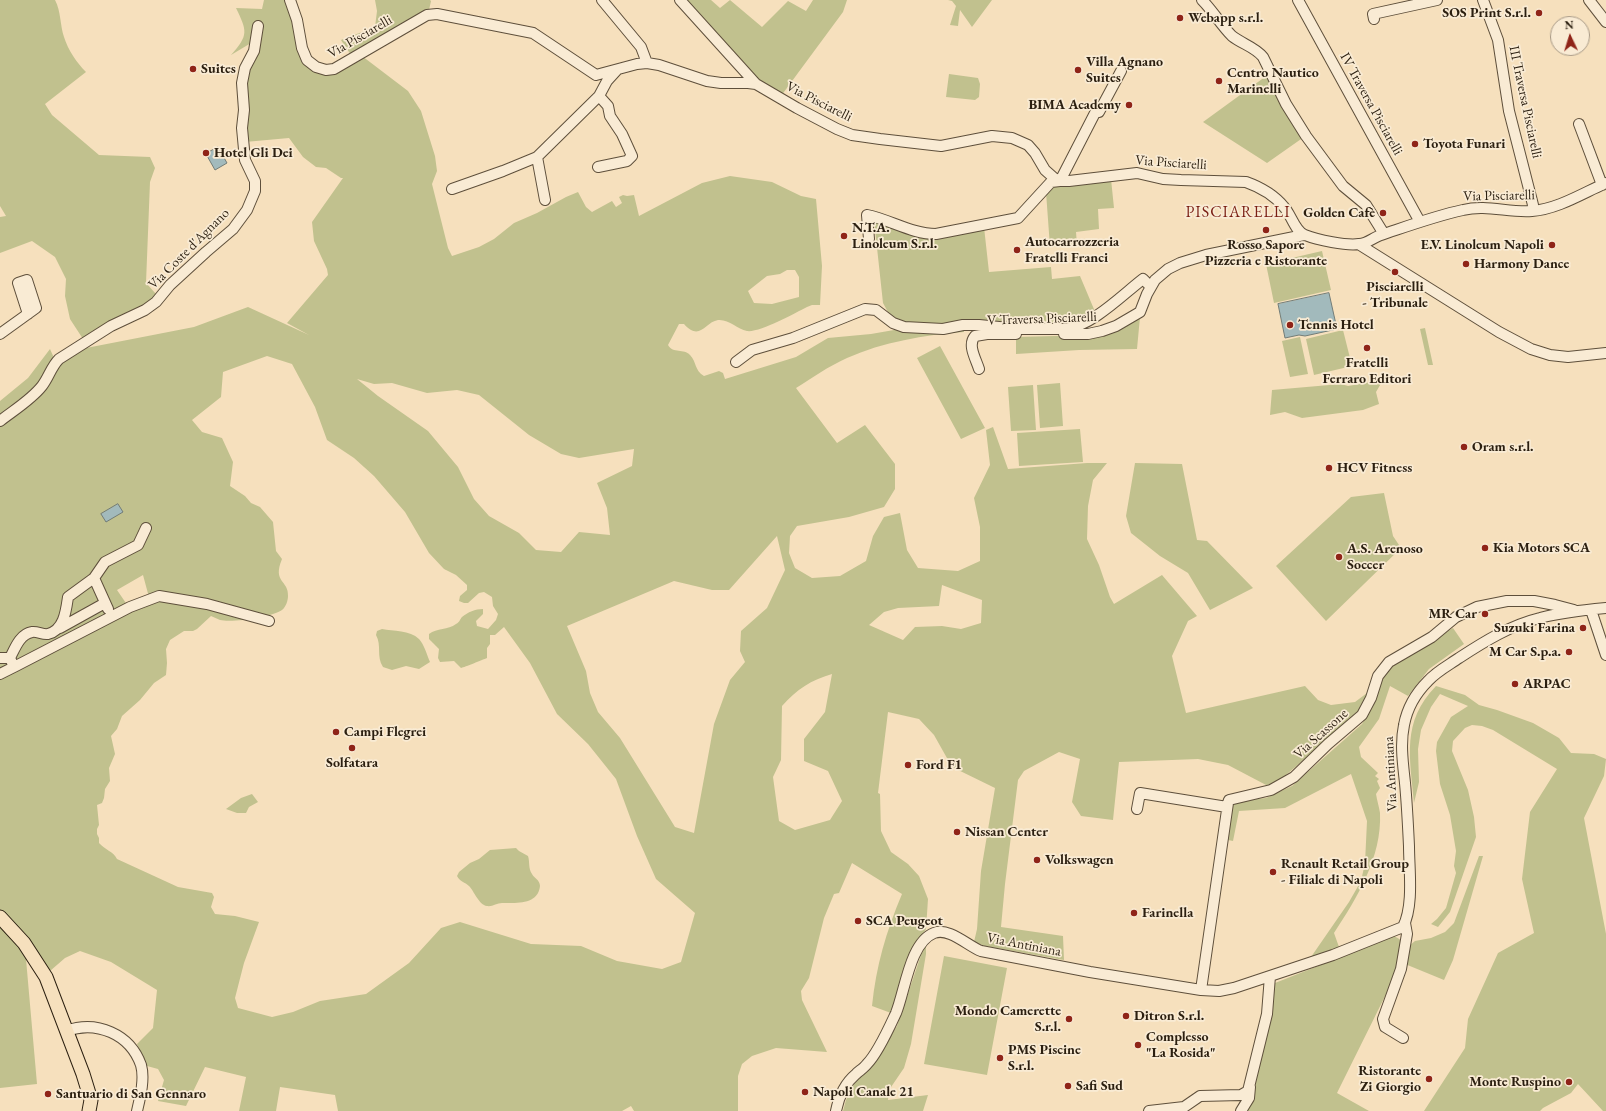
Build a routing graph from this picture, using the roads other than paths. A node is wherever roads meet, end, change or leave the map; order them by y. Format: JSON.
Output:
{"nodes":[{"id":1,"x":290,"y":0,"type":"edge"},
{"id":2,"x":602,"y":0,"type":"edge"},
{"id":3,"x":680,"y":0,"type":"edge"},
{"id":4,"x":1202,"y":0,"type":"edge"},
{"id":5,"x":1298,"y":0,"type":"edge"},
{"id":6,"x":1437,"y":0,"type":"edge"},
{"id":7,"x":1484,"y":0,"type":"edge"},
{"id":8,"x":1588,"y":0,"type":"edge"},
{"id":9,"x":1374,"y":18,"type":"dead end"},
{"id":10,"x":1606,"y":22,"type":"edge"},
{"id":11,"x":258,"y":26,"type":"dead end"},
{"id":12,"x":647,"y":63,"type":"junction"},
{"id":13,"x":616,"y":70,"type":"junction"},
{"id":14,"x":1121,"y":71,"type":"dead end"},
{"id":15,"x":756,"y":84,"type":"junction"},
{"id":16,"x":599,"y":96,"type":"junction"},
{"id":17,"x":1579,"y":124,"type":"dead end"},
{"id":18,"x":536,"y":157,"type":"junction"},
{"id":19,"x":598,"y":167,"type":"dead end"},
{"id":20,"x":1060,"y":181,"type":"junction"},
{"id":21,"x":1604,"y":184,"type":"edge"},
{"id":22,"x":452,"y":189,"type":"dead end"},
{"id":23,"x":544,"y":200,"type":"dead end"},
{"id":24,"x":1532,"y":211,"type":"junction"},
{"id":25,"x":1420,"y":222,"type":"junction"},
{"id":26,"x":1384,"y":234,"type":"junction"},
{"id":27,"x":1304,"y":235,"type":"junction"},
{"id":28,"x":868,"y":239,"type":"dead end"},
{"id":29,"x":1360,"y":244,"type":"junction"},
{"id":30,"x":1150,"y":286,"type":"junction"},
{"id":31,"x":28,"y":314,"type":"dead end"},
{"id":32,"x":0,"y":334,"type":"edge"},
{"id":33,"x":1606,"y":353,"type":"edge"},
{"id":34,"x":736,"y":362,"type":"dead end"},
{"id":35,"x":979,"y":369,"type":"dead end"},
{"id":36,"x":0,"y":421,"type":"edge"},
{"id":37,"x":146,"y":528,"type":"dead end"},
{"id":38,"x":94,"y":578,"type":"junction"},
{"id":39,"x":105,"y":603,"type":"junction"},
{"id":40,"x":1606,"y":608,"type":"edge"},
{"id":41,"x":1591,"y":610,"type":"junction"},
{"id":42,"x":1578,"y":611,"type":"junction"},
{"id":43,"x":111,"y":616,"type":"junction"},
{"id":44,"x":269,"y":621,"type":"dead end"},
{"id":45,"x":56,"y":630,"type":"junction"},
{"id":46,"x":1606,"y":655,"type":"edge"},
{"id":47,"x":8,"y":661,"type":"edge"},
{"id":48,"x":0,"y":674,"type":"edge"},
{"id":49,"x":1227,"y":807,"type":"junction"},
{"id":50,"x":1137,"y":809,"type":"dead end"},
{"id":51,"x":0,"y":917,"type":"edge"},
{"id":52,"x":1405,"y":923,"type":"junction"},
{"id":53,"x":1270,"y":976,"type":"junction"},
{"id":54,"x":1201,"y":990,"type":"junction"},
{"id":55,"x":66,"y":1031,"type":"junction"},
{"id":56,"x":1403,"y":1038,"type":"dead end"},
{"id":57,"x":1250,"y":1087,"type":"junction"},
{"id":58,"x":89,"y":1111,"type":"edge"},
{"id":59,"x":137,"y":1111,"type":"edge"},
{"id":60,"x":836,"y":1111,"type":"edge"},
{"id":61,"x":1149,"y":1111,"type":"edge"},
{"id":62,"x":1242,"y":1111,"type":"edge"}],
"edges":[{"from":1,"to":13,"type":"street","name":"Via Pisciarelli"},
{"from":2,"to":12,"type":"street"},
{"from":3,"to":15,"type":"street","name":"Via Pisciarelli"},
{"from":4,"to":26,"type":"street"},
{"from":5,"to":25,"type":"street","name":"IV Traversa Pisciarelli"},
{"from":6,"to":9,"type":"street"},
{"from":7,"to":24,"type":"street","name":"III Traversa Pisciarelli"},
{"from":8,"to":10,"type":"street"},
{"from":11,"to":36,"type":"street","name":"Via Coste d'Agnano"},
{"from":12,"to":13,"type":"street","name":"Via Pisciarelli"},
{"from":12,"to":15,"type":"street","name":"Via Pisciarelli"},
{"from":13,"to":16,"type":"street"},
{"from":14,"to":20,"type":"street"},
{"from":15,"to":20,"type":"street","name":"Via Pisciarelli"},
{"from":16,"to":18,"type":"street"},
{"from":16,"to":19,"type":"street"},
{"from":17,"to":21,"type":"street"},
{"from":18,"to":22,"type":"street"},
{"from":18,"to":23,"type":"street"},
{"from":20,"to":27,"type":"street","name":"Via Pisciarelli"},
{"from":20,"to":28,"type":"street"},
{"from":21,"to":24,"type":"street","name":"Via Pisciarelli"},
{"from":24,"to":25,"type":"street","name":"Via Pisciarelli"},
{"from":25,"to":26,"type":"street","name":"Via Pisciarelli"},
{"from":26,"to":29,"type":"street","name":"Via Pisciarelli"},
{"from":27,"to":29,"type":"street","name":"Via Pisciarelli"},
{"from":27,"to":30,"type":"street","name":"V Traversa Pisciarelli"},
{"from":29,"to":33,"type":"street"},
{"from":30,"to":34,"type":"street"},
{"from":30,"to":35,"type":"street","name":"V Traversa Pisciarelli"},
{"from":31,"to":32,"type":"street"},
{"from":37,"to":38,"type":"street"},
{"from":38,"to":39,"type":"street"},
{"from":38,"to":45,"type":"street"},
{"from":39,"to":43,"type":"street"},
{"from":39,"to":45,"type":"street"},
{"from":40,"to":41,"type":"street","name":"Via Antiniana"},
{"from":41,"to":42,"type":"street","name":"Via Antiniana"},
{"from":41,"to":46,"type":"street"},
{"from":42,"to":49,"type":"street","name":"Via Scassone"},
{"from":42,"to":52,"type":"street","name":"Via Antiniana"},
{"from":43,"to":44,"type":"street"},
{"from":43,"to":47,"type":"street"},
{"from":45,"to":47,"type":"street"},
{"from":47,"to":48,"type":"street"},
{"from":49,"to":50,"type":"street"},
{"from":49,"to":54,"type":"street"},
{"from":51,"to":55,"type":"main road"},
{"from":52,"to":53,"type":"street","name":"Via Antiniana"},
{"from":52,"to":56,"type":"street"},
{"from":53,"to":54,"type":"street","name":"Via Antiniana"},
{"from":53,"to":57,"type":"street"},
{"from":54,"to":60,"type":"street","name":"Via Antiniana"},
{"from":55,"to":58,"type":"main road"},
{"from":55,"to":59,"type":"street"},
{"from":57,"to":61,"type":"street"},
{"from":57,"to":62,"type":"street"}]}
